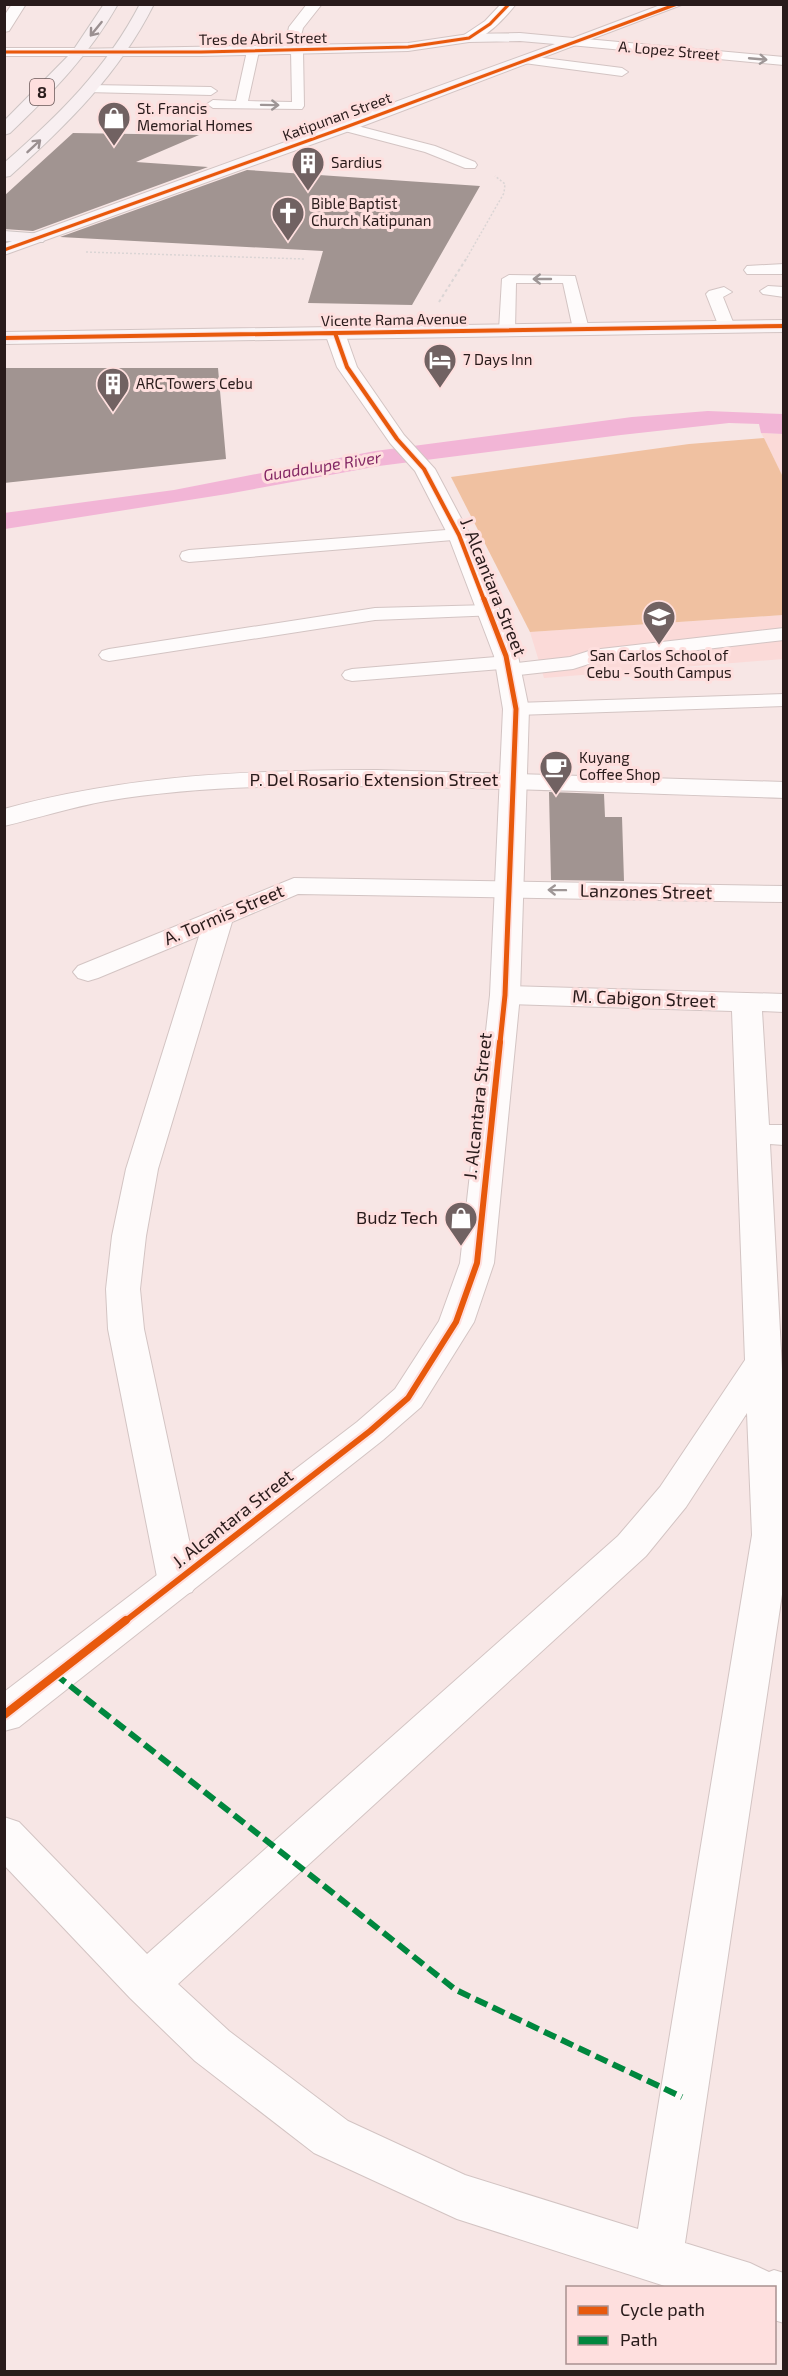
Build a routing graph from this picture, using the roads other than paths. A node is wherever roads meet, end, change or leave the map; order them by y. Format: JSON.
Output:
{"nodes":[{"id":1,"x":19,"y":4,"type":"edge"},
{"id":2,"x":111,"y":4,"type":"edge"},
{"id":3,"x":147,"y":4,"type":"edge"},
{"id":4,"x":315,"y":4,"type":"edge"},
{"id":5,"x":509,"y":4,"type":"edge"},
{"id":6,"x":670,"y":4,"type":"edge"},
{"id":7,"x":676,"y":5,"type":"edge"},
{"id":8,"x":490,"y":24,"type":"junction"},
{"id":9,"x":4,"y":28,"type":"edge"},
{"id":10,"x":520,"y":37,"type":"junction"},
{"id":11,"x":469,"y":38,"type":"junction"},
{"id":12,"x":575,"y":42,"type":"junction"},
{"id":13,"x":294,"y":50,"type":"junction"},
{"id":14,"x":253,"y":51,"type":"junction"},
{"id":15,"x":4,"y":52,"type":"edge"},
{"id":16,"x":77,"y":52,"type":"junction"},
{"id":17,"x":120,"y":52,"type":"junction"},
{"id":18,"x":528,"y":60,"type":"junction"},
{"id":19,"x":783,"y":61,"type":"edge"},
{"id":20,"x":622,"y":72,"type":"dead end"},
{"id":21,"x":90,"y":89,"type":"junction"},
{"id":22,"x":241,"y":105,"type":"junction"},
{"id":23,"x":346,"y":127,"type":"junction"},
{"id":24,"x":4,"y":130,"type":"edge"},
{"id":25,"x":470,"y":165,"type":"road end"},
{"id":26,"x":4,"y":172,"type":"edge"},
{"id":27,"x":4,"y":236,"type":"edge"},
{"id":28,"x":38,"y":238,"type":"junction"},
{"id":29,"x":4,"y":250,"type":"edge"},
{"id":30,"x":783,"y":269,"type":"edge"},
{"id":31,"x":753,"y":270,"type":"dead end"},
{"id":32,"x":724,"y":291,"type":"dead end"},
{"id":33,"x":783,"y":326,"type":"edge"},
{"id":34,"x":727,"y":327,"type":"junction"},
{"id":35,"x":581,"y":329,"type":"junction"},
{"id":36,"x":507,"y":330,"type":"junction"},
{"id":37,"x":335,"y":333,"type":"junction"},
{"id":38,"x":7,"y":338,"type":"edge"},
{"id":39,"x":459,"y":535,"type":"junction"},
{"id":40,"x":189,"y":556,"type":"dead end"},
{"id":41,"x":489,"y":611,"type":"junction"},
{"id":42,"x":783,"y":634,"type":"edge"},
{"id":43,"x":110,"y":655,"type":"dead end"},
{"id":44,"x":508,"y":663,"type":"junction"},
{"id":45,"x":352,"y":675,"type":"dead end"},
{"id":46,"x":783,"y":700,"type":"edge"},
{"id":47,"x":516,"y":710,"type":"junction"},
{"id":48,"x":512,"y":781,"type":"junction"},
{"id":49,"x":783,"y":790,"type":"edge"},
{"id":50,"x":4,"y":818,"type":"edge"},
{"id":51,"x":508,"y":889,"type":"junction"},
{"id":52,"x":783,"y":894,"type":"edge"},
{"id":53,"x":219,"y":917,"type":"junction"},
{"id":54,"x":88,"y":972,"type":"dead end"},
{"id":55,"x":505,"y":995,"type":"junction"},
{"id":56,"x":747,"y":1002,"type":"junction"},
{"id":57,"x":783,"y":1002,"type":"edge"},
{"id":58,"x":768,"y":1135,"type":"edge"},
{"id":59,"x":772,"y":1291,"type":"edge"},
{"id":60,"x":763,"y":1361,"type":"junction"},
{"id":61,"x":178,"y":1582,"type":"junction"},
{"id":62,"x":4,"y":1715,"type":"edge"},
{"id":63,"x":4,"y":1835,"type":"edge"},
{"id":64,"x":146,"y":1984,"type":"junction"},
{"id":65,"x":658,"y":2259,"type":"junction"},
{"id":66,"x":744,"y":2286,"type":"edge"}],
"edges":[{"from":1,"to":9,"type":"street"},
{"from":2,"to":16,"type":"main road","number":"8","one_way":true},
{"from":3,"to":17,"type":"main road","number":"8"},
{"from":4,"to":13,"type":"street"},
{"from":5,"to":8,"type":"street","name":"Tres de Abril Street"},
{"from":6,"to":7,"type":"lane"},
{"from":7,"to":12,"type":"main road","name":"Katipunan Street"},
{"from":8,"to":10,"type":"main road","name":"A. Lopez Street"},
{"from":8,"to":11,"type":"street","name":"Tres de Abril Street"},
{"from":10,"to":11,"type":"main road","name":"A. Lopez Street"},
{"from":10,"to":12,"type":"main road","name":"A. Lopez Street"},
{"from":11,"to":13,"type":"main road","name":"Tres de Abril Street"},
{"from":12,"to":18,"type":"main road","name":"Katipunan Street"},
{"from":12,"to":19,"type":"street","name":"A. Lopez Street","one_way":true},
{"from":13,"to":14,"type":"main road","name":"Tres de Abril Street"},
{"from":22,"to":13,"type":"lane","one_way":true},
{"from":14,"to":17,"type":"main road","name":"Tres de Abril Street"},
{"from":14,"to":22,"type":"lane"},
{"from":15,"to":16,"type":"street","name":"Tres de Abril Street"},
{"from":16,"to":17,"type":"main road","name":"Tres de Abril Street"},
{"from":16,"to":24,"type":"main road","number":"8"},
{"from":17,"to":21,"type":"main road","number":"8"},
{"from":18,"to":20,"type":"lane"},
{"from":18,"to":23,"type":"main road","name":"Katipunan Street"},
{"from":21,"to":22,"type":"lane"},
{"from":26,"to":21,"type":"main road","number":"8","one_way":true},
{"from":23,"to":25,"type":"lane"},
{"from":23,"to":28,"type":"main road","name":"Katipunan Street"},
{"from":27,"to":28,"type":"main road"},
{"from":28,"to":29,"type":"main road","name":"Katipunan Street"},
{"from":30,"to":31,"type":"street"},
{"from":32,"to":34,"type":"lane"},
{"from":33,"to":34,"type":"main road","name":"Vicente Rama Avenue"},
{"from":34,"to":35,"type":"main road","name":"Vicente Rama Avenue"},
{"from":35,"to":36,"type":"main road","name":"Vicente Rama Avenue"},
{"from":35,"to":36,"type":"lane","one_way":true},
{"from":36,"to":37,"type":"main road","name":"Vicente Rama Avenue"},
{"from":37,"to":38,"type":"main road","name":"Vicente Rama Avenue"},
{"from":37,"to":39,"type":"street","name":"J. Alcantara Street"},
{"from":39,"to":40,"type":"lane"},
{"from":39,"to":41,"type":"street","name":"J. Alcantara Street"},
{"from":41,"to":43,"type":"lane"},
{"from":41,"to":44,"type":"street","name":"J. Alcantara Street"},
{"from":42,"to":44,"type":"lane"},
{"from":44,"to":45,"type":"lane"},
{"from":44,"to":47,"type":"street","name":"J. Alcantara Street"},
{"from":46,"to":47,"type":"lane"},
{"from":47,"to":48,"type":"street","name":"J. Alcantara Street"},
{"from":48,"to":49,"type":"street","name":"P. Del Rosario Extension Street"},
{"from":48,"to":50,"type":"street","name":"P. Del Rosario Extension Street"},
{"from":48,"to":51,"type":"street","name":"J. Alcantara Street"},
{"from":52,"to":51,"type":"street","name":"Lanzones Street","one_way":true},
{"from":51,"to":53,"type":"street","name":"A. Tormis Street"},
{"from":51,"to":55,"type":"street","name":"J. Alcantara Street"},
{"from":53,"to":54,"type":"street","name":"A. Tormis Street"},
{"from":53,"to":61,"type":"street"},
{"from":55,"to":56,"type":"street","name":"M. Cabigon Street"},
{"from":55,"to":61,"type":"street","name":"J. Alcantara Street"},
{"from":56,"to":57,"type":"street","name":"M. Cabigon Street"},
{"from":56,"to":58,"type":"street"},
{"from":58,"to":59,"type":"street"},
{"from":59,"to":60,"type":"street"},
{"from":60,"to":64,"type":"street"},
{"from":60,"to":65,"type":"street"},
{"from":61,"to":62,"type":"street","name":"J. Alcantara Street"},
{"from":63,"to":64,"type":"street"},
{"from":64,"to":65,"type":"street"},
{"from":65,"to":66,"type":"street"}]}
